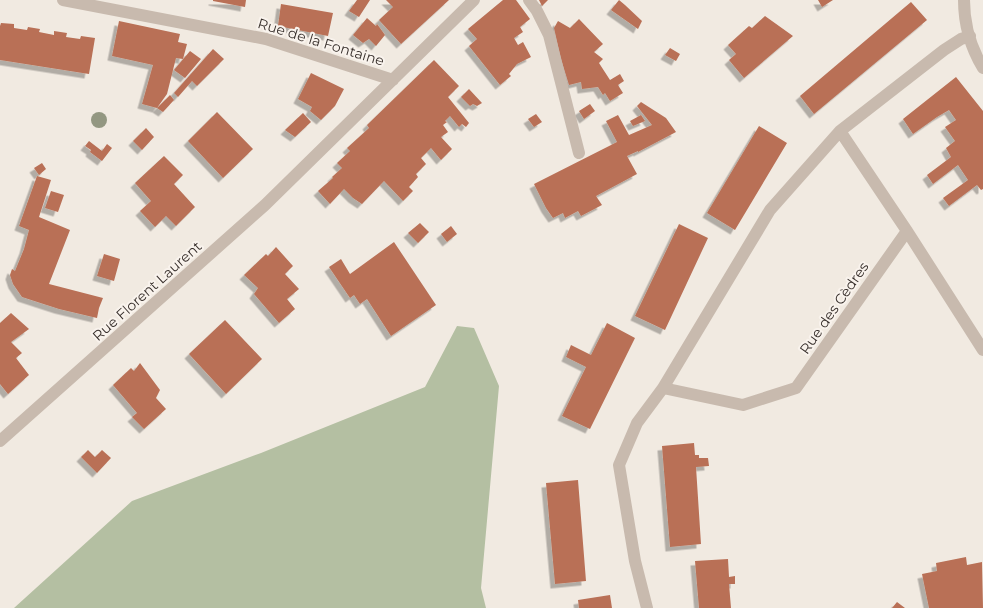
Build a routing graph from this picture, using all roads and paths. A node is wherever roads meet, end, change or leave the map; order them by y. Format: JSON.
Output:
{"nodes":[{"id":1,"x":63,"y":0,"type":"edge"},
{"id":2,"x":474,"y":0,"type":"edge"},
{"id":3,"x":529,"y":0,"type":"edge"},
{"id":4,"x":964,"y":0,"type":"edge"},
{"id":5,"x":970,"y":36,"type":"junction"},
{"id":6,"x":983,"y":68,"type":"edge"},
{"id":7,"x":393,"y":80,"type":"junction"},
{"id":8,"x":840,"y":131,"type":"junction"},
{"id":9,"x":579,"y":153,"type":"dead end"},
{"id":10,"x":311,"y":160,"type":"joint"},
{"id":11,"x":907,"y":231,"type":"junction"},
{"id":12,"x":983,"y":350,"type":"edge"},
{"id":13,"x":663,"y":388,"type":"junction"},
{"id":14,"x":0,"y":441,"type":"edge"},
{"id":15,"x":647,"y":608,"type":"edge"}],
"edges":[{"from":1,"to":7,"type":"street","name":"Rue de la Fontaine"},
{"from":2,"to":7,"type":"street","name":"Rue de la Fontaine"},
{"from":3,"to":9,"type":"street"},
{"from":4,"to":5,"type":"street"},
{"from":5,"to":6,"type":"street"},
{"from":5,"to":8,"type":"street"},
{"from":7,"to":10,"type":"street","name":"Rue de la Fontaine"},
{"from":8,"to":11,"type":"street"},
{"from":8,"to":13,"type":"street"},
{"from":10,"to":14,"type":"street","name":"Rue Florent Laurent"},
{"from":11,"to":12,"type":"street"},
{"from":11,"to":13,"type":"street","name":"Rue des Cèdres"},
{"from":13,"to":15,"type":"street"}]}
